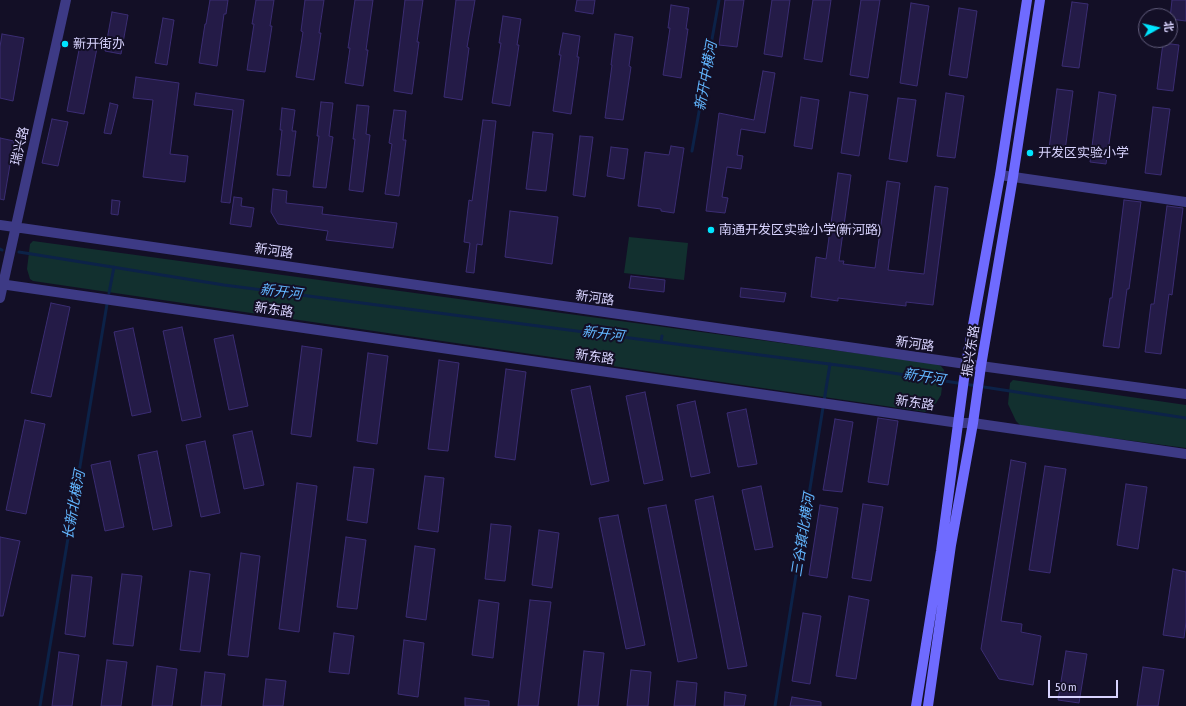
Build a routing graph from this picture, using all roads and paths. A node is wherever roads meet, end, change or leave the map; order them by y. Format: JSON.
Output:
{"nodes":[{"id":1,"x":66,"y":0,"type":"edge"},
{"id":2,"x":1027,"y":0,"type":"edge"},
{"id":3,"x":1040,"y":0,"type":"edge"},
{"id":4,"x":1000,"y":175,"type":"junction"},
{"id":5,"x":1013,"y":177,"type":"junction"},
{"id":6,"x":1186,"y":202,"type":"edge"},
{"id":7,"x":0,"y":225,"type":"edge"},
{"id":8,"x":16,"y":228,"type":"junction"},
{"id":9,"x":2,"y":284,"type":"edge"},
{"id":10,"x":0,"y":298,"type":"edge"},
{"id":11,"x":966,"y":364,"type":"junction"},
{"id":12,"x":981,"y":366,"type":"junction"},
{"id":13,"x":1186,"y":394,"type":"edge"},
{"id":14,"x":959,"y":423,"type":"junction"},
{"id":15,"x":973,"y":423,"type":"junction"},
{"id":16,"x":1186,"y":454,"type":"edge"},
{"id":17,"x":916,"y":706,"type":"edge"},
{"id":18,"x":928,"y":706,"type":"edge"}],
"edges":[{"from":1,"to":8,"type":"street","name":"瑞兴路"},
{"from":2,"to":4,"type":"main road","name":"振兴东路"},
{"from":3,"to":5,"type":"main road","name":"振兴东路"},
{"from":4,"to":5,"type":"street"},
{"from":4,"to":11,"type":"main road","name":"振兴东路"},
{"from":5,"to":6,"type":"street"},
{"from":5,"to":12,"type":"main road","name":"振兴东路"},
{"from":7,"to":8,"type":"street","name":"新河路"},
{"from":8,"to":9,"type":"street","name":"瑞兴路"},
{"from":8,"to":11,"type":"street","name":"新河路"},
{"from":9,"to":10,"type":"street","name":"瑞兴路"},
{"from":9,"to":14,"type":"street","name":"新东路"},
{"from":11,"to":12,"type":"street","name":"新河路"},
{"from":11,"to":14,"type":"main road","name":"振兴东路"},
{"from":12,"to":13,"type":"street","name":"新河路"},
{"from":12,"to":15,"type":"main road","name":"振兴东路"},
{"from":14,"to":15,"type":"street","name":"新东路"},
{"from":14,"to":17,"type":"main road","name":"振兴东路"},
{"from":15,"to":16,"type":"street","name":"新东路"},
{"from":15,"to":18,"type":"main road","name":"振兴东路"}]}
